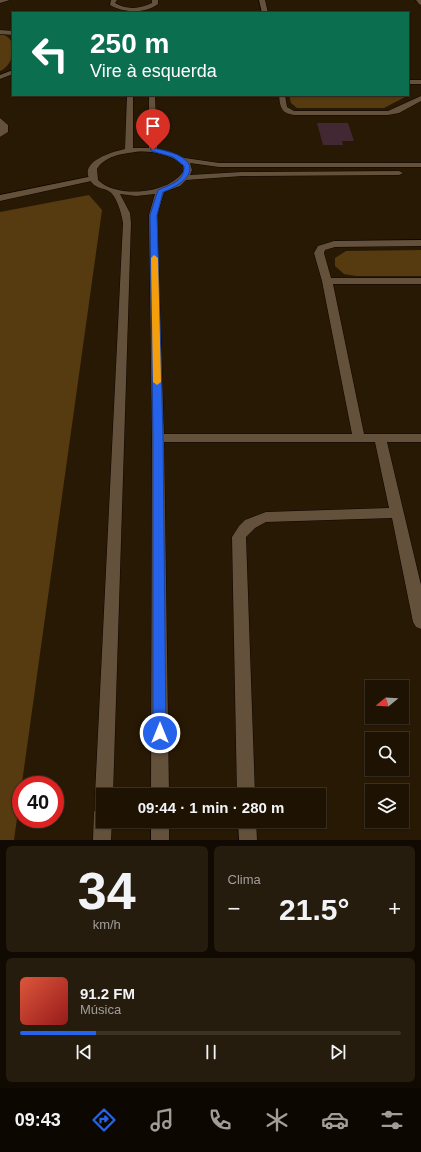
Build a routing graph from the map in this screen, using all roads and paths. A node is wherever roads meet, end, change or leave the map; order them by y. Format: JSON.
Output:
{"nodes":[{"id":1,"x":7,"y":0,"type":"edge"},
{"id":2,"x":155,"y":0,"type":"edge"},
{"id":3,"x":262,"y":0,"type":"edge"},
{"id":4,"x":419,"y":0,"type":"edge"},
{"id":5,"x":0,"y":1,"type":"edge"},
{"id":6,"x":111,"y":1,"type":"edge"},
{"id":7,"x":421,"y":3,"type":"edge"},
{"id":8,"x":151,"y":6,"type":"junction"},
{"id":9,"x":123,"y":11,"type":"edge"},
{"id":10,"x":151,"y":12,"type":"edge"},
{"id":11,"x":265,"y":12,"type":"edge"},
{"id":12,"x":0,"y":32,"type":"edge"},
{"id":13,"x":12,"y":33,"type":"edge"},
{"id":14,"x":12,"y":72,"type":"edge"},
{"id":15,"x":0,"y":77,"type":"edge"},
{"id":16,"x":409,"y":82,"type":"edge"},
{"id":17,"x":421,"y":82,"type":"edge"},
{"id":18,"x":130,"y":96,"type":"edge"},
{"id":19,"x":152,"y":96,"type":"edge"},
{"id":20,"x":282,"y":96,"type":"edge"},
{"id":21,"x":421,"y":98,"type":"edge"},
{"id":22,"x":0,"y":120,"type":"edge"},
{"id":23,"x":0,"y":135,"type":"edge"},
{"id":24,"x":129,"y":150,"type":"junction"},
{"id":25,"x":153,"y":150,"type":"junction"},
{"id":26,"x":183,"y":160,"type":"junction"},
{"id":27,"x":421,"y":165,"type":"edge"},
{"id":28,"x":421,"y":173,"type":"edge"},
{"id":29,"x":93,"y":178,"type":"junction"},
{"id":30,"x":185,"y":178,"type":"junction"},
{"id":31,"x":114,"y":191,"type":"junction"},
{"id":32,"x":160,"y":191,"type":"junction"},
{"id":33,"x":0,"y":198,"type":"edge"},
{"id":34,"x":421,"y":243,"type":"edge"},
{"id":35,"x":327,"y":281,"type":"junction"},
{"id":36,"x":421,"y":281,"type":"edge"},
{"id":37,"x":158,"y":438,"type":"junction"},
{"id":38,"x":380,"y":438,"type":"junction"},
{"id":39,"x":421,"y":438,"type":"edge"},
{"id":40,"x":359,"y":439,"type":"junction"},
{"id":41,"x":396,"y":513,"type":"junction"},
{"id":42,"x":418,"y":588,"type":"edge"},
{"id":43,"x":421,"y":622,"type":"edge"},
{"id":44,"x":104,"y":788,"type":"edge"},
{"id":45,"x":160,"y":788,"type":"edge"},
{"id":46,"x":246,"y":788,"type":"edge"},
{"id":47,"x":102,"y":828,"type":"edge"},
{"id":48,"x":160,"y":828,"type":"edge"},
{"id":49,"x":247,"y":828,"type":"edge"},
{"id":50,"x":102,"y":840,"type":"edge"},
{"id":51,"x":160,"y":840,"type":"edge"},
{"id":52,"x":248,"y":840,"type":"edge"}],
"edges":[{"from":1,"to":5,"type":"street"},
{"from":2,"to":8,"type":"street"},
{"from":3,"to":11,"type":"street"},
{"from":4,"to":7,"type":"street"},
{"from":6,"to":9,"type":"street"},
{"from":8,"to":9,"type":"street"},
{"from":8,"to":10,"type":"street"},
{"from":12,"to":13,"type":"street"},
{"from":14,"to":15,"type":"street"},
{"from":16,"to":17,"type":"street"},
{"from":18,"to":24,"type":"street"},
{"from":19,"to":25,"type":"street"},
{"from":20,"to":21,"type":"street"},
{"from":22,"to":23,"type":"street"},
{"from":24,"to":25,"type":"street"},
{"from":24,"to":29,"type":"street"},
{"from":25,"to":26,"type":"street"},
{"from":26,"to":27,"type":"street"},
{"from":26,"to":30,"type":"street"},
{"from":28,"to":30,"type":"street"},
{"from":29,"to":31,"type":"street"},
{"from":29,"to":33,"type":"street"},
{"from":30,"to":32,"type":"street"},
{"from":31,"to":32,"type":"street"},
{"from":31,"to":44,"type":"street"},
{"from":32,"to":37,"type":"street"},
{"from":34,"to":35,"type":"street"},
{"from":35,"to":36,"type":"street"},
{"from":35,"to":40,"type":"street"},
{"from":37,"to":40,"type":"street"},
{"from":37,"to":45,"type":"street"},
{"from":38,"to":39,"type":"street"},
{"from":38,"to":40,"type":"street"},
{"from":38,"to":41,"type":"street"},
{"from":41,"to":42,"type":"street"},
{"from":41,"to":46,"type":"street"},
{"from":42,"to":43,"type":"street"},
{"from":47,"to":50,"type":"street"},
{"from":48,"to":51,"type":"street"},
{"from":49,"to":52,"type":"street"}]}
